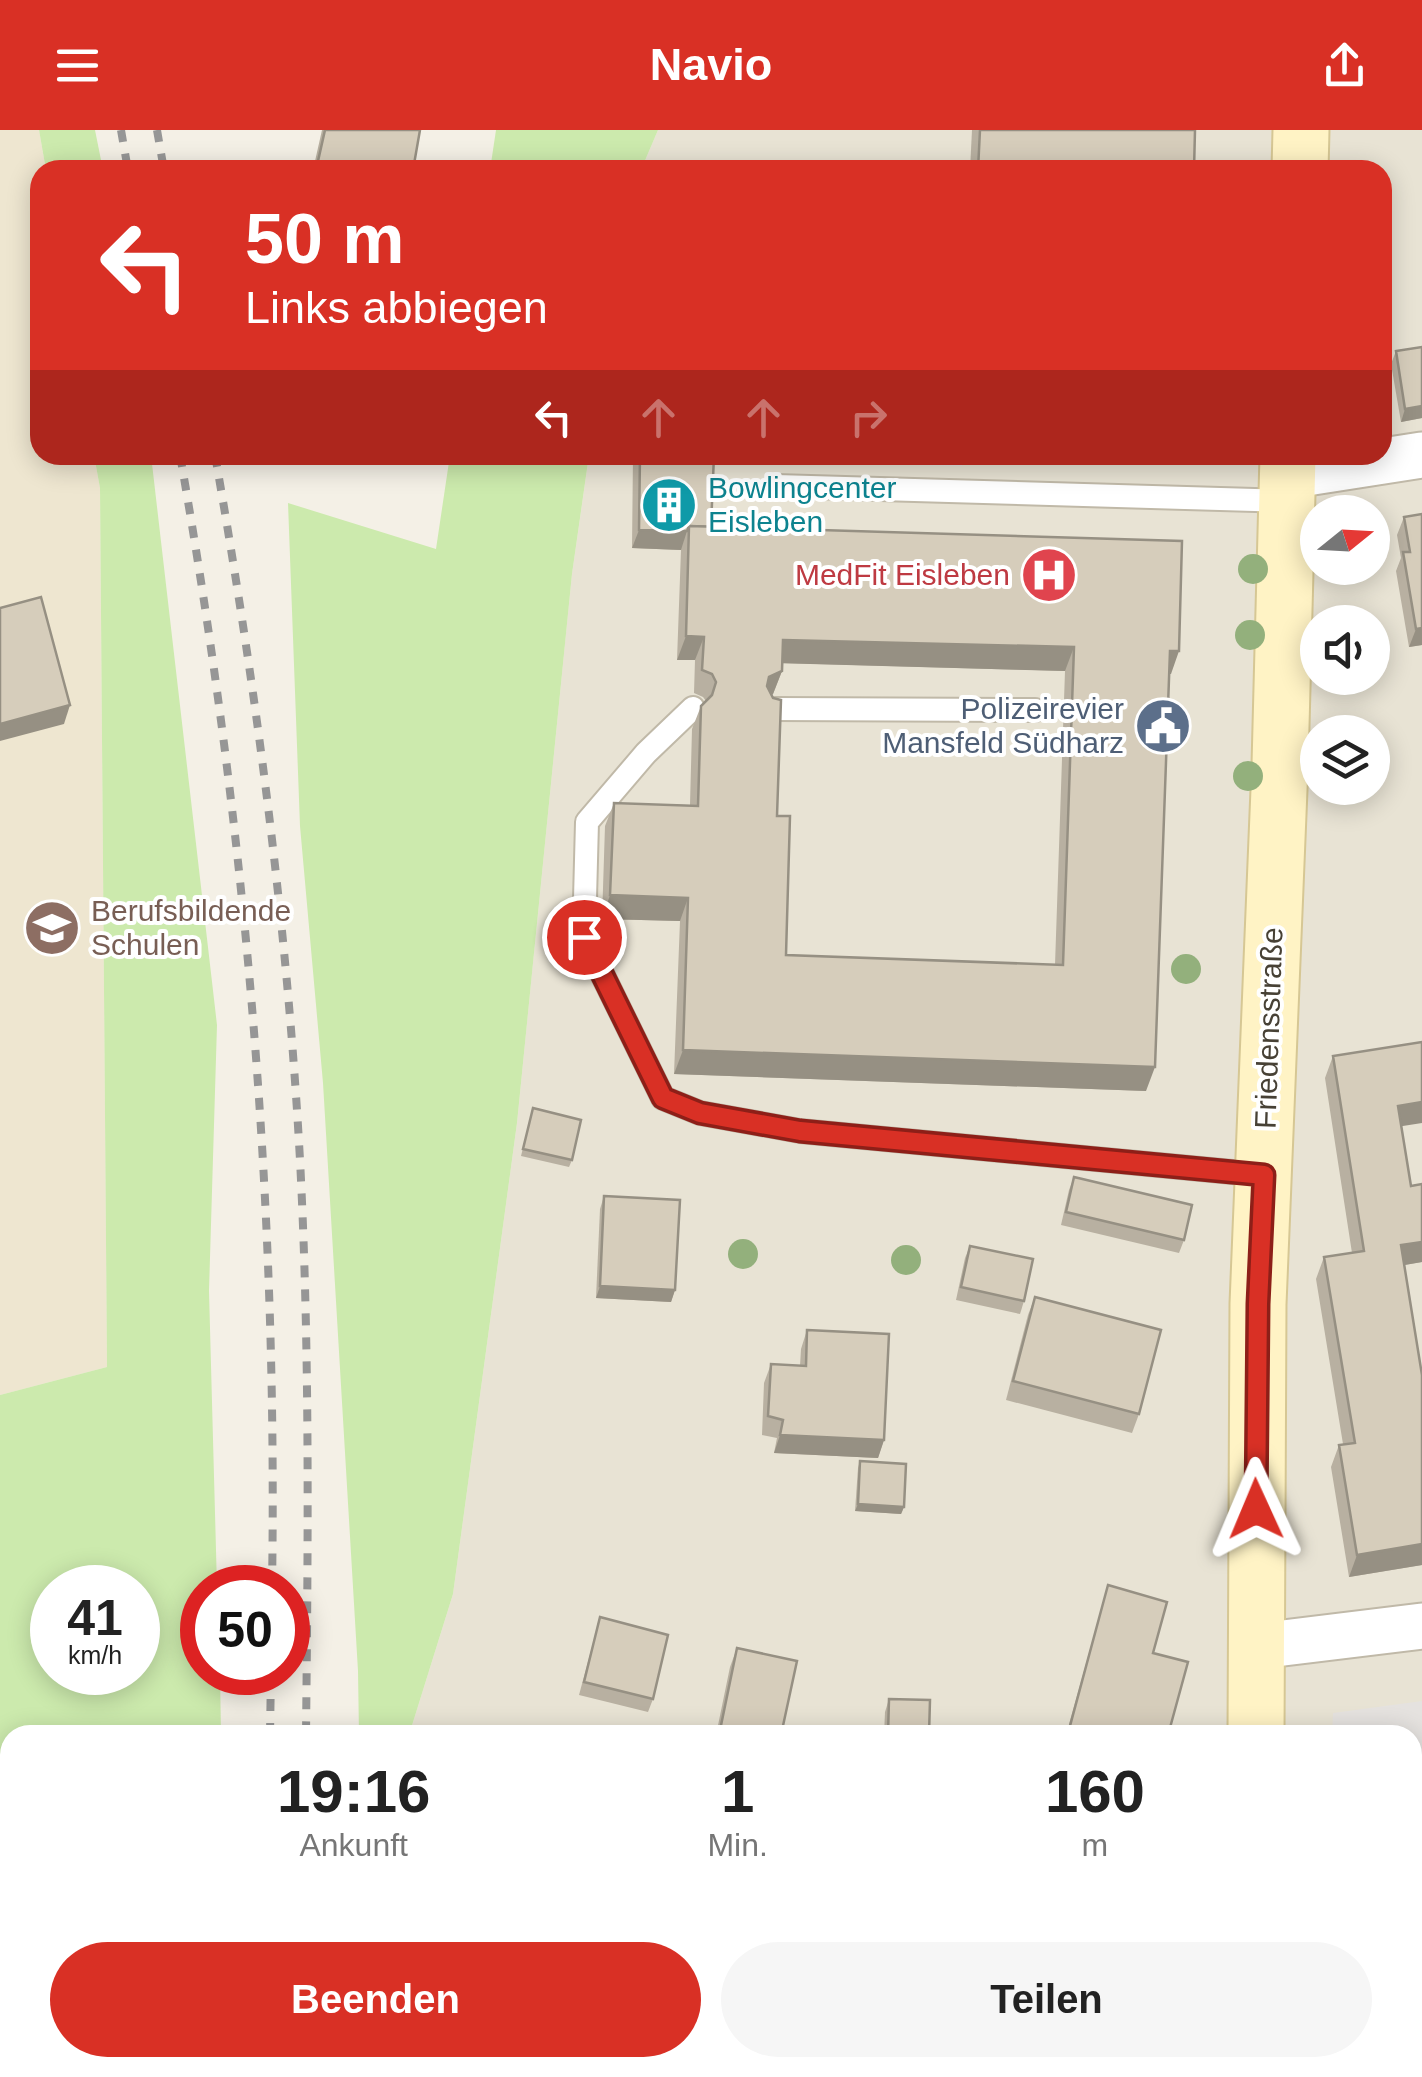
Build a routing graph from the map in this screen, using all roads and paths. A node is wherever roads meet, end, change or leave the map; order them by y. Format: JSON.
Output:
{"nodes":[{"id":1,"x":1301,"y":130,"type":"edge"},
{"id":2,"x":1300,"y":160,"type":"edge"},
{"id":3,"x":1422,"y":456,"type":"edge"},
{"id":4,"x":1392,"y":461,"type":"edge"},
{"id":5,"x":1364,"y":465,"type":"edge"},
{"id":6,"x":1287,"y":477,"type":"edge"},
{"id":7,"x":776,"y":486,"type":"dead end"},
{"id":8,"x":693,"y":708,"type":"dead end"},
{"id":9,"x":773,"y":709,"type":"edge"},
{"id":10,"x":1035,"y":710,"type":"dead end"},
{"id":11,"x":1264,"y":1175,"type":"junction"},
{"id":12,"x":1422,"y":1626,"type":"edge"},
{"id":13,"x":1259,"y":1646,"type":"junction"},
{"id":14,"x":1256,"y":1725,"type":"edge"}],
"edges":[{"from":1,"to":2,"type":"main road"},
{"from":3,"to":4,"type":"street"},
{"from":5,"to":6,"type":"street"},
{"from":6,"to":7,"type":"lane"},
{"from":6,"to":11,"type":"main road","name":"Friedensstraße"},
{"from":8,"to":11,"type":"lane"},
{"from":9,"to":10,"type":"lane"},
{"from":11,"to":13,"type":"main road","name":"Friedensstraße"},
{"from":12,"to":13,"type":"street"},
{"from":13,"to":14,"type":"main road","name":"Friedensstraße"}]}
